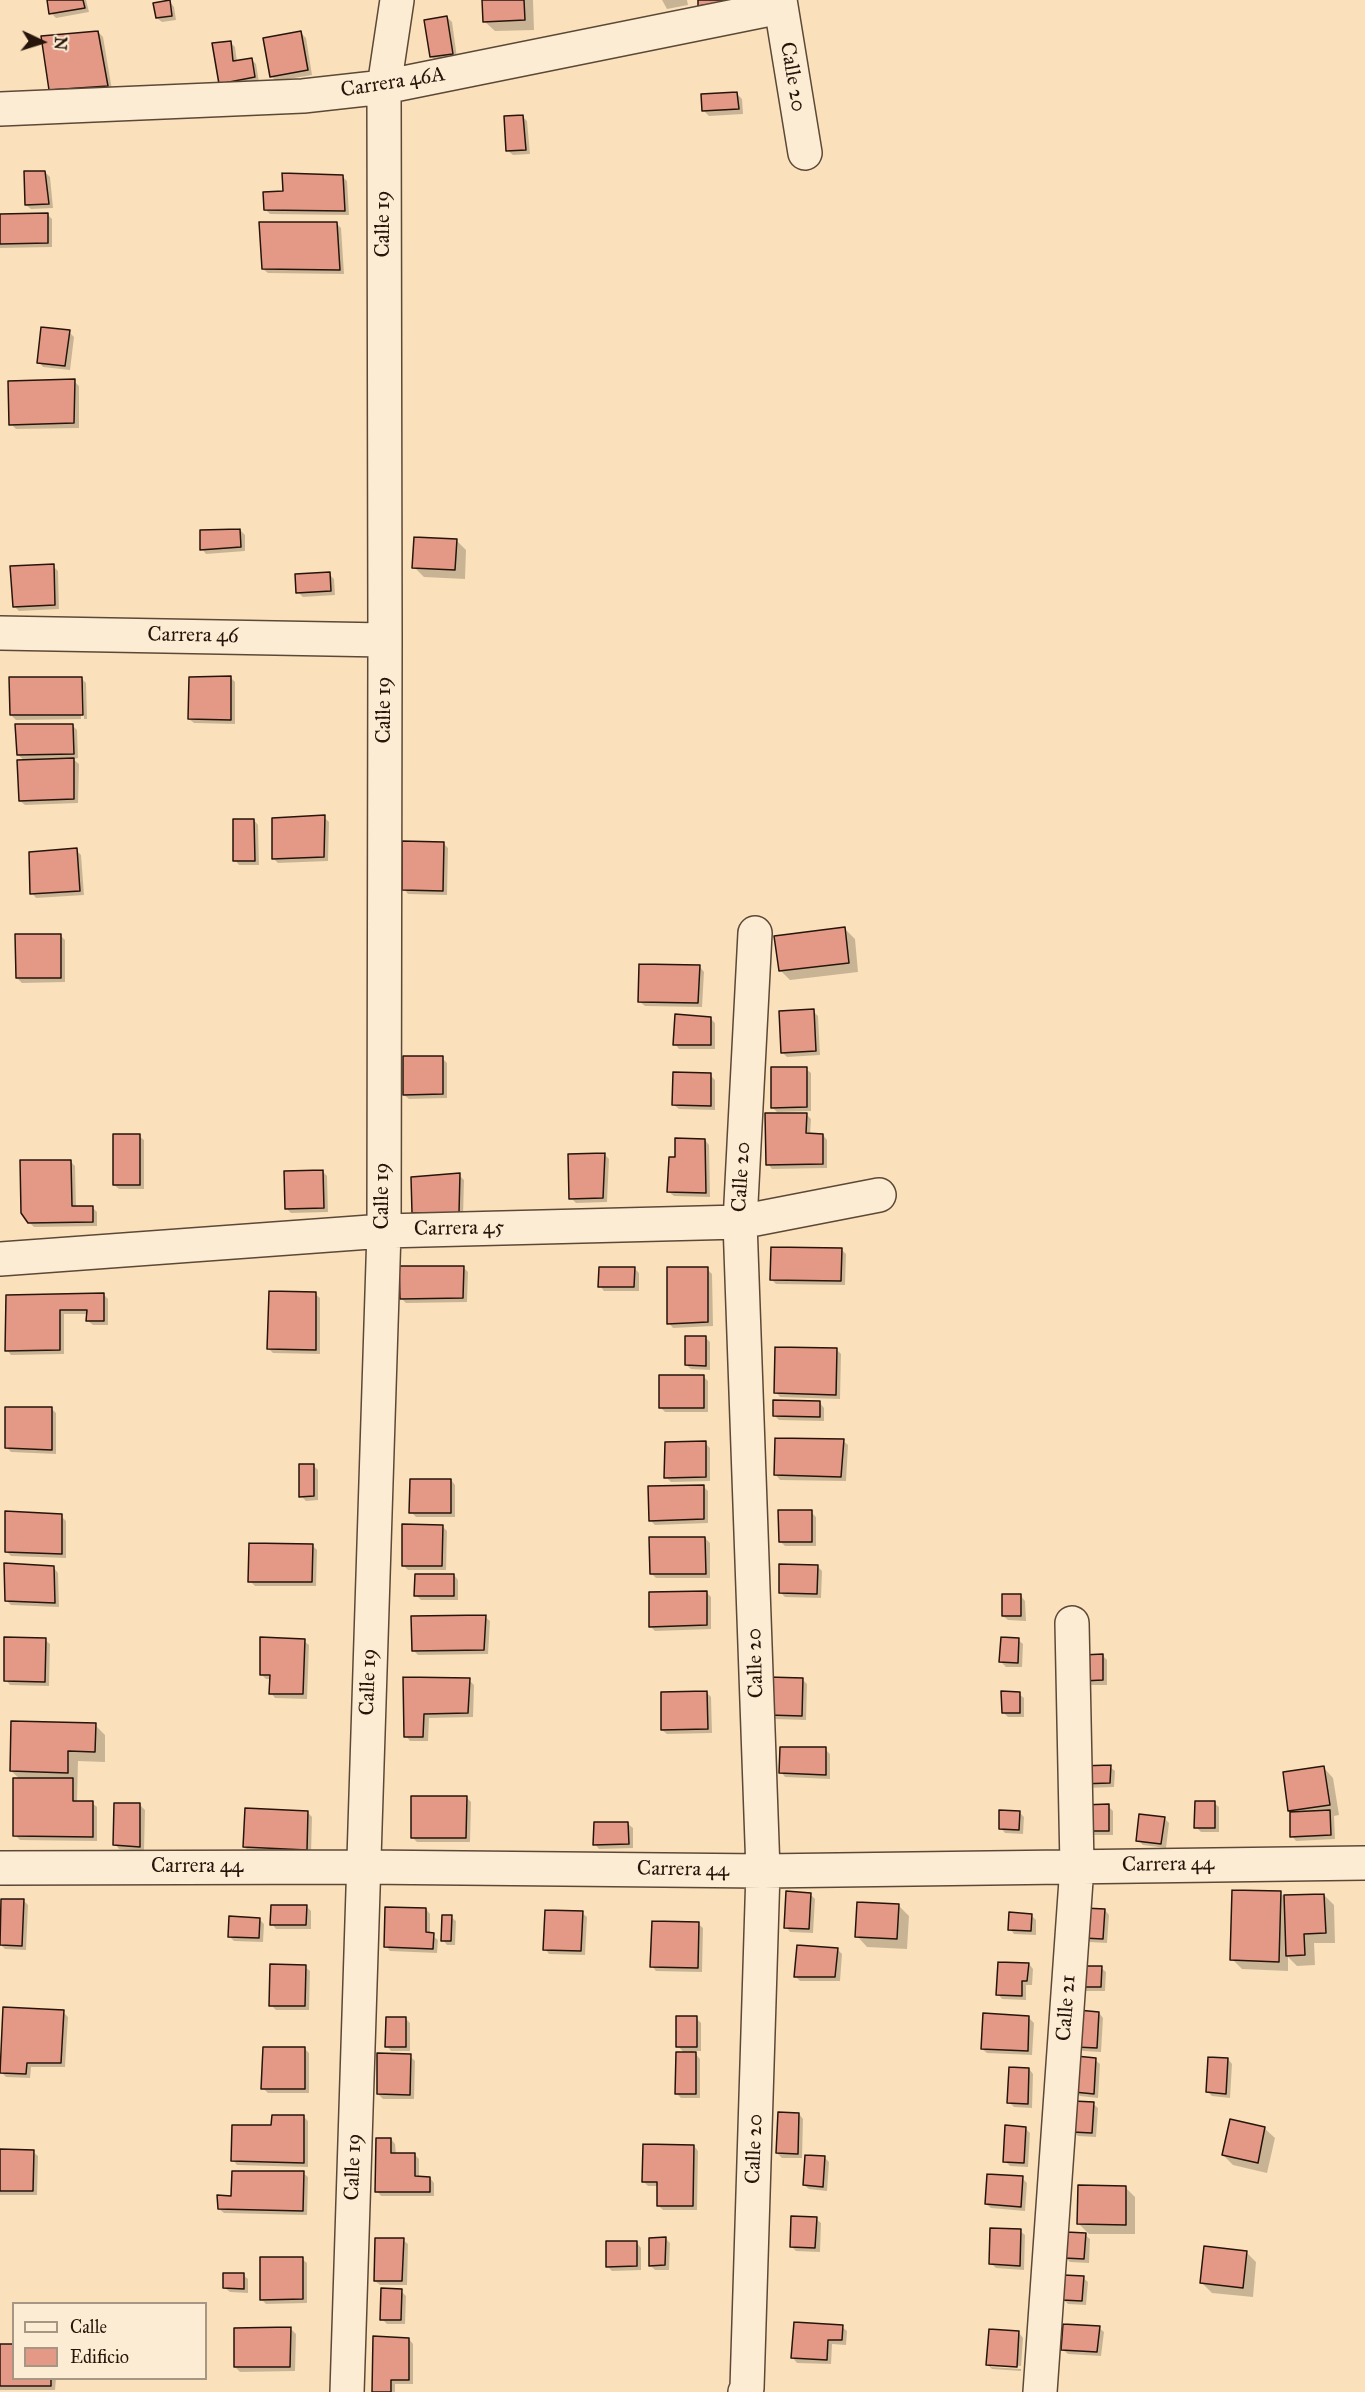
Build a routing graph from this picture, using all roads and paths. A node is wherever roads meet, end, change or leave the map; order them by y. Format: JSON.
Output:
{"nodes":[{"id":1,"x":397,"y":0,"type":"edge"},
{"id":2,"x":780,"y":4,"type":"edge"},
{"id":3,"x":384,"y":87,"type":"junction"},
{"id":4,"x":0,"y":109,"type":"edge"},
{"id":5,"x":805,"y":153,"type":"dead end"},
{"id":6,"x":0,"y":633,"type":"edge"},
{"id":7,"x":386,"y":640,"type":"junction"},
{"id":8,"x":755,"y":933,"type":"dead end"},
{"id":9,"x":879,"y":1195,"type":"dead end"},
{"id":10,"x":740,"y":1222,"type":"junction"},
{"id":11,"x":384,"y":1231,"type":"junction"},
{"id":12,"x":0,"y":1259,"type":"edge"},
{"id":13,"x":1072,"y":1623,"type":"dead end"},
{"id":14,"x":1365,"y":1863,"type":"edge"},
{"id":15,"x":1077,"y":1866,"type":"junction"},
{"id":16,"x":363,"y":1867,"type":"junction"},
{"id":17,"x":0,"y":1868,"type":"edge"},
{"id":18,"x":763,"y":1871,"type":"junction"},
{"id":19,"x":347,"y":2392,"type":"edge"},
{"id":20,"x":745,"y":2392,"type":"edge"},
{"id":21,"x":1040,"y":2392,"type":"edge"}],
"edges":[{"from":1,"to":3,"type":"street","name":"Calle 19"},
{"from":2,"to":3,"type":"street","name":"Carrera 46A"},
{"from":2,"to":5,"type":"street","name":"Calle 20"},
{"from":3,"to":4,"type":"street","name":"Carrera 46A"},
{"from":3,"to":7,"type":"street","name":"Calle 19"},
{"from":6,"to":7,"type":"street","name":"Carrera 46"},
{"from":7,"to":11,"type":"street","name":"Calle 19"},
{"from":8,"to":10,"type":"street","name":"Calle 20"},
{"from":9,"to":10,"type":"street","name":"Carrera 45"},
{"from":10,"to":11,"type":"street","name":"Carrera 45"},
{"from":10,"to":18,"type":"street","name":"Calle 20"},
{"from":11,"to":12,"type":"street","name":"Carrera 45"},
{"from":11,"to":16,"type":"street","name":"Calle 19"},
{"from":13,"to":15,"type":"street","name":"Calle 21"},
{"from":14,"to":15,"type":"street","name":"Carrera 44"},
{"from":15,"to":18,"type":"street","name":"Carrera 44"},
{"from":15,"to":21,"type":"street","name":"Calle 21"},
{"from":16,"to":17,"type":"street","name":"Carrera 44"},
{"from":16,"to":18,"type":"street","name":"Carrera 44"},
{"from":16,"to":19,"type":"street","name":"Calle 19"},
{"from":18,"to":20,"type":"street","name":"Calle 20"}]}
